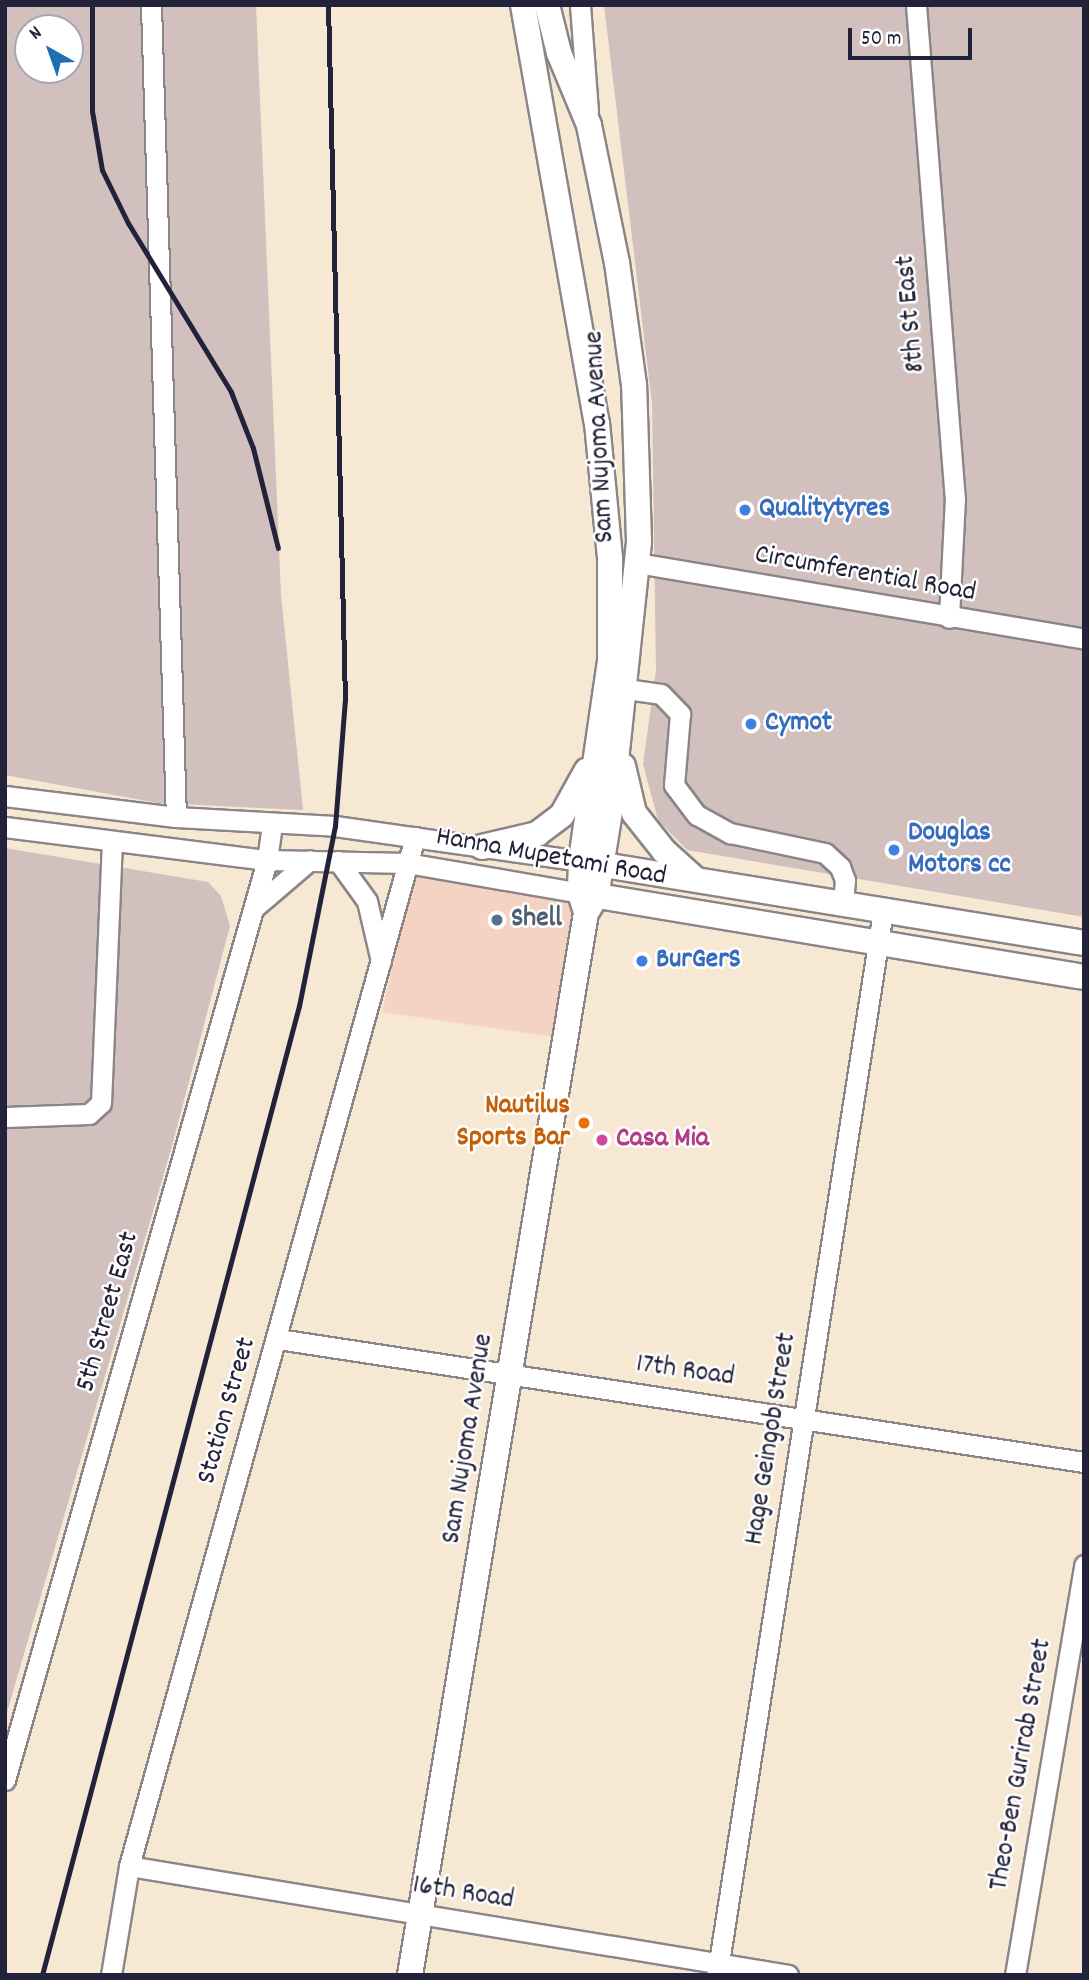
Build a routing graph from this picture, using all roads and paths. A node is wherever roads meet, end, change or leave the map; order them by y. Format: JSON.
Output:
{"nodes":[{"id":1,"x":151,"y":5,"type":"edge"},
{"id":2,"x":523,"y":5,"type":"edge"},
{"id":3,"x":547,"y":5,"type":"edge"},
{"id":4,"x":580,"y":5,"type":"edge"},
{"id":5,"x":916,"y":5,"type":"edge"},
{"id":6,"x":589,"y":125,"type":"junction"},
{"id":7,"x":610,"y":558,"type":"junction"},
{"id":8,"x":637,"y":564,"type":"junction"},
{"id":9,"x":948,"y":618,"type":"junction"},
{"id":10,"x":1084,"y":639,"type":"edge"},
{"id":11,"x":626,"y":688,"type":"junction"},
{"id":12,"x":611,"y":736,"type":"junction"},
{"id":13,"x":5,"y":796,"type":"edge"},
{"id":14,"x":176,"y":817,"type":"junction"},
{"id":15,"x":272,"y":824,"type":"junction"},
{"id":16,"x":5,"y":827,"type":"edge"},
{"id":17,"x":415,"y":837,"type":"junction"},
{"id":18,"x":112,"y":842,"type":"junction"},
{"id":19,"x":482,"y":847,"type":"junction"},
{"id":20,"x":267,"y":860,"type":"junction"},
{"id":21,"x":310,"y":860,"type":"junction"},
{"id":22,"x":338,"y":861,"type":"junction"},
{"id":23,"x":591,"y":862,"type":"junction"},
{"id":24,"x":407,"y":863,"type":"junction"},
{"id":25,"x":692,"y":877,"type":"junction"},
{"id":26,"x":587,"y":901,"type":"junction"},
{"id":27,"x":843,"y":905,"type":"junction"},
{"id":28,"x":253,"y":910,"type":"junction"},
{"id":29,"x":883,"y":911,"type":"junction"},
{"id":30,"x":1084,"y":943,"type":"edge"},
{"id":31,"x":877,"y":944,"type":"junction"},
{"id":32,"x":382,"y":966,"type":"junction"},
{"id":33,"x":1084,"y":977,"type":"edge"},
{"id":34,"x":5,"y":1117,"type":"edge"},
{"id":35,"x":278,"y":1339,"type":"junction"},
{"id":36,"x":509,"y":1376,"type":"junction"},
{"id":37,"x":804,"y":1417,"type":"junction"},
{"id":38,"x":1084,"y":1462,"type":"edge"},
{"id":39,"x":1084,"y":1565,"type":"edge"},
{"id":40,"x":5,"y":1780,"type":"edge"},
{"id":41,"x":129,"y":1866,"type":"junction"},
{"id":42,"x":419,"y":1915,"type":"junction"},
{"id":43,"x":717,"y":1970,"type":"edge"},
{"id":44,"x":111,"y":1975,"type":"edge"},
{"id":45,"x":410,"y":1975,"type":"edge"},
{"id":46,"x":788,"y":1975,"type":"edge"},
{"id":47,"x":1014,"y":1975,"type":"edge"}],
"edges":[{"from":1,"to":14,"type":"street"},
{"from":2,"to":7,"type":"main road","name":"Sam Nujoma Avenue"},
{"from":3,"to":6,"type":"main road","name":"Sam Nujoma Avenue"},
{"from":4,"to":6,"type":"street"},
{"from":5,"to":9,"type":"street","name":"8th St East"},
{"from":6,"to":8,"type":"main road","name":"Sam Nujoma Avenue"},
{"from":7,"to":8,"type":"main road"},
{"from":7,"to":12,"type":"main road","name":"Sam Nujoma Avenue"},
{"from":8,"to":9,"type":"street","name":"Circumferential Road"},
{"from":8,"to":11,"type":"main road","name":"Sam Nujoma Avenue"},
{"from":9,"to":10,"type":"street","name":"Circumferential Road"},
{"from":11,"to":12,"type":"main road","name":"Sam Nujoma Avenue"},
{"from":11,"to":27,"type":"street"},
{"from":12,"to":19,"type":"main road"},
{"from":12,"to":23,"type":"main road","name":"Sam Nujoma Avenue"},
{"from":12,"to":25,"type":"main road"},
{"from":13,"to":14,"type":"street","name":"Hanna Mupetami Road"},
{"from":14,"to":15,"type":"street","name":"Hanna Mupetami Road"},
{"from":15,"to":17,"type":"street","name":"Hanna Mupetami Road"},
{"from":15,"to":20,"type":"street","name":"5th Street East"},
{"from":16,"to":18,"type":"street","name":"Hanna Mupetami Road"},
{"from":17,"to":19,"type":"street","name":"Hanna Mupetami Road"},
{"from":17,"to":24,"type":"street","name":"Station Street"},
{"from":18,"to":20,"type":"street","name":"Hanna Mupetami Road"},
{"from":18,"to":34,"type":"street"},
{"from":19,"to":23,"type":"street","name":"Hanna Mupetami Road"},
{"from":20,"to":21,"type":"street","name":"Hanna Mupetami Road"},
{"from":20,"to":28,"type":"street","name":"5th Street East"},
{"from":21,"to":22,"type":"street","name":"Hanna Mupetami Road"},
{"from":21,"to":28,"type":"street"},
{"from":22,"to":24,"type":"street","name":"Hanna Mupetami Road"},
{"from":22,"to":32,"type":"street"},
{"from":23,"to":25,"type":"main road","name":"Hanna Mupetami Road"},
{"from":23,"to":26,"type":"main road","name":"Sam Nujoma Avenue"},
{"from":24,"to":26,"type":"street","name":"Hanna Mupetami Road"},
{"from":24,"to":32,"type":"street","name":"Station Street"},
{"from":25,"to":27,"type":"main road","name":"Hanna Mupetami Road"},
{"from":26,"to":31,"type":"main road","name":"Hanna Mupetami Road"},
{"from":26,"to":36,"type":"main road","name":"Sam Nujoma Avenue"},
{"from":27,"to":29,"type":"main road","name":"Hanna Mupetami Road"},
{"from":28,"to":40,"type":"street","name":"5th Street East"},
{"from":29,"to":30,"type":"main road","name":"Hanna Mupetami Road"},
{"from":29,"to":31,"type":"street","name":"Hage Geingob Street"},
{"from":31,"to":33,"type":"main road","name":"Hanna Mupetami Road"},
{"from":31,"to":37,"type":"street","name":"Hage Geingob Street"},
{"from":32,"to":35,"type":"street","name":"Station Street"},
{"from":35,"to":36,"type":"street","name":"17th Road"},
{"from":35,"to":41,"type":"street","name":"Station Street"},
{"from":36,"to":37,"type":"street","name":"17th Road"},
{"from":36,"to":42,"type":"main road","name":"Sam Nujoma Avenue"},
{"from":37,"to":38,"type":"street","name":"17th Road"},
{"from":37,"to":43,"type":"street","name":"Hage Geingob Street"},
{"from":39,"to":47,"type":"street","name":"Theo-Ben Gurirab Street"},
{"from":41,"to":42,"type":"street","name":"16th Road"},
{"from":41,"to":44,"type":"street","name":"Station Street"},
{"from":42,"to":43,"type":"street","name":"16th Road"},
{"from":42,"to":45,"type":"main road","name":"Sam Nujoma Avenue"},
{"from":43,"to":46,"type":"street","name":"16th Road"}]}
